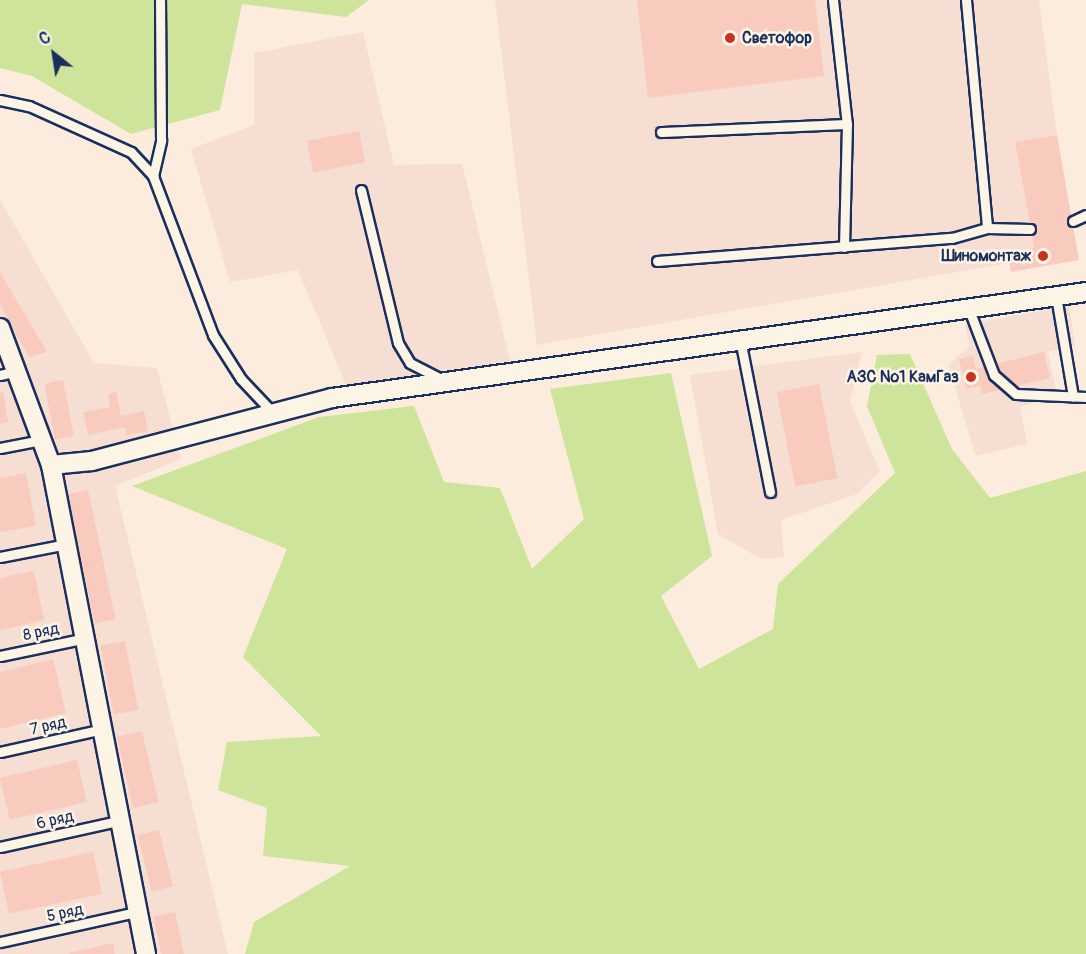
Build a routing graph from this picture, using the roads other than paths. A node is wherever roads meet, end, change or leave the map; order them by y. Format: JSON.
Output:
{"nodes":[{"id":1,"x":160,"y":0,"type":"edge"},
{"id":2,"x":833,"y":0,"type":"edge"},
{"id":3,"x":966,"y":0,"type":"edge"},
{"id":4,"x":0,"y":100,"type":"edge"},
{"id":5,"x":847,"y":123,"type":"junction"},
{"id":6,"x":661,"y":132,"type":"dead end"},
{"id":7,"x":153,"y":176,"type":"junction"},
{"id":8,"x":361,"y":190,"type":"dead end"},
{"id":9,"x":1086,"y":216,"type":"edge"},
{"id":10,"x":1073,"y":221,"type":"dead end"},
{"id":11,"x":987,"y":228,"type":"junction"},
{"id":12,"x":1030,"y":229,"type":"dead end"},
{"id":13,"x":844,"y":247,"type":"junction"},
{"id":14,"x":657,"y":261,"type":"dead end"},
{"id":15,"x":1086,"y":291,"type":"edge"},
{"id":16,"x":1056,"y":296,"type":"junction"},
{"id":17,"x":968,"y":307,"type":"junction"},
{"id":18,"x":0,"y":328,"type":"edge"},
{"id":19,"x":740,"y":339,"type":"junction"},
{"id":20,"x":19,"y":371,"type":"junction"},
{"id":21,"x":0,"y":375,"type":"edge"},
{"id":22,"x":448,"y":382,"type":"junction"},
{"id":23,"x":1073,"y":397,"type":"junction"},
{"id":24,"x":1086,"y":397,"type":"edge"},
{"id":25,"x":275,"y":415,"type":"junction"},
{"id":26,"x":41,"y":440,"type":"junction"},
{"id":27,"x":0,"y":448,"type":"edge"},
{"id":28,"x":51,"y":465,"type":"junction"},
{"id":29,"x":770,"y":492,"type":"dead end"},
{"id":30,"x":67,"y":544,"type":"junction"},
{"id":31,"x":0,"y":557,"type":"edge"},
{"id":32,"x":87,"y":638,"type":"junction"},
{"id":33,"x":0,"y":656,"type":"edge"},
{"id":34,"x":103,"y":729,"type":"junction"},
{"id":35,"x":0,"y":752,"type":"edge"},
{"id":36,"x":117,"y":821,"type":"junction"},
{"id":37,"x":0,"y":847,"type":"edge"},
{"id":38,"x":137,"y":912,"type":"junction"},
{"id":39,"x":0,"y":942,"type":"edge"},
{"id":40,"x":147,"y":954,"type":"edge"}],
"edges":[{"from":1,"to":7,"type":"lane"},
{"from":2,"to":5,"type":"lane"},
{"from":3,"to":11,"type":"lane"},
{"from":4,"to":7,"type":"lane"},
{"from":5,"to":6,"type":"lane"},
{"from":5,"to":13,"type":"lane"},
{"from":7,"to":25,"type":"lane"},
{"from":8,"to":22,"type":"lane"},
{"from":9,"to":10,"type":"lane"},
{"from":11,"to":12,"type":"lane"},
{"from":11,"to":13,"type":"lane"},
{"from":13,"to":14,"type":"lane"},
{"from":15,"to":16,"type":"street"},
{"from":16,"to":17,"type":"street"},
{"from":16,"to":23,"type":"lane"},
{"from":17,"to":19,"type":"street"},
{"from":17,"to":23,"type":"lane"},
{"from":18,"to":20,"type":"street"},
{"from":19,"to":22,"type":"street"},
{"from":19,"to":29,"type":"lane"},
{"from":20,"to":21,"type":"lane"},
{"from":20,"to":26,"type":"street"},
{"from":22,"to":25,"type":"street"},
{"from":23,"to":24,"type":"lane"},
{"from":25,"to":28,"type":"street"},
{"from":26,"to":27,"type":"lane"},
{"from":26,"to":28,"type":"street"},
{"from":28,"to":30,"type":"street"},
{"from":30,"to":31,"type":"lane"},
{"from":30,"to":32,"type":"street"},
{"from":32,"to":33,"type":"lane","name":"8 ряд"},
{"from":32,"to":34,"type":"street"},
{"from":34,"to":35,"type":"lane","name":"7 ряд"},
{"from":34,"to":36,"type":"street"},
{"from":36,"to":37,"type":"lane","name":"6 ряд"},
{"from":36,"to":38,"type":"street"},
{"from":38,"to":39,"type":"lane","name":"5 ряд"},
{"from":38,"to":40,"type":"street"}]}
